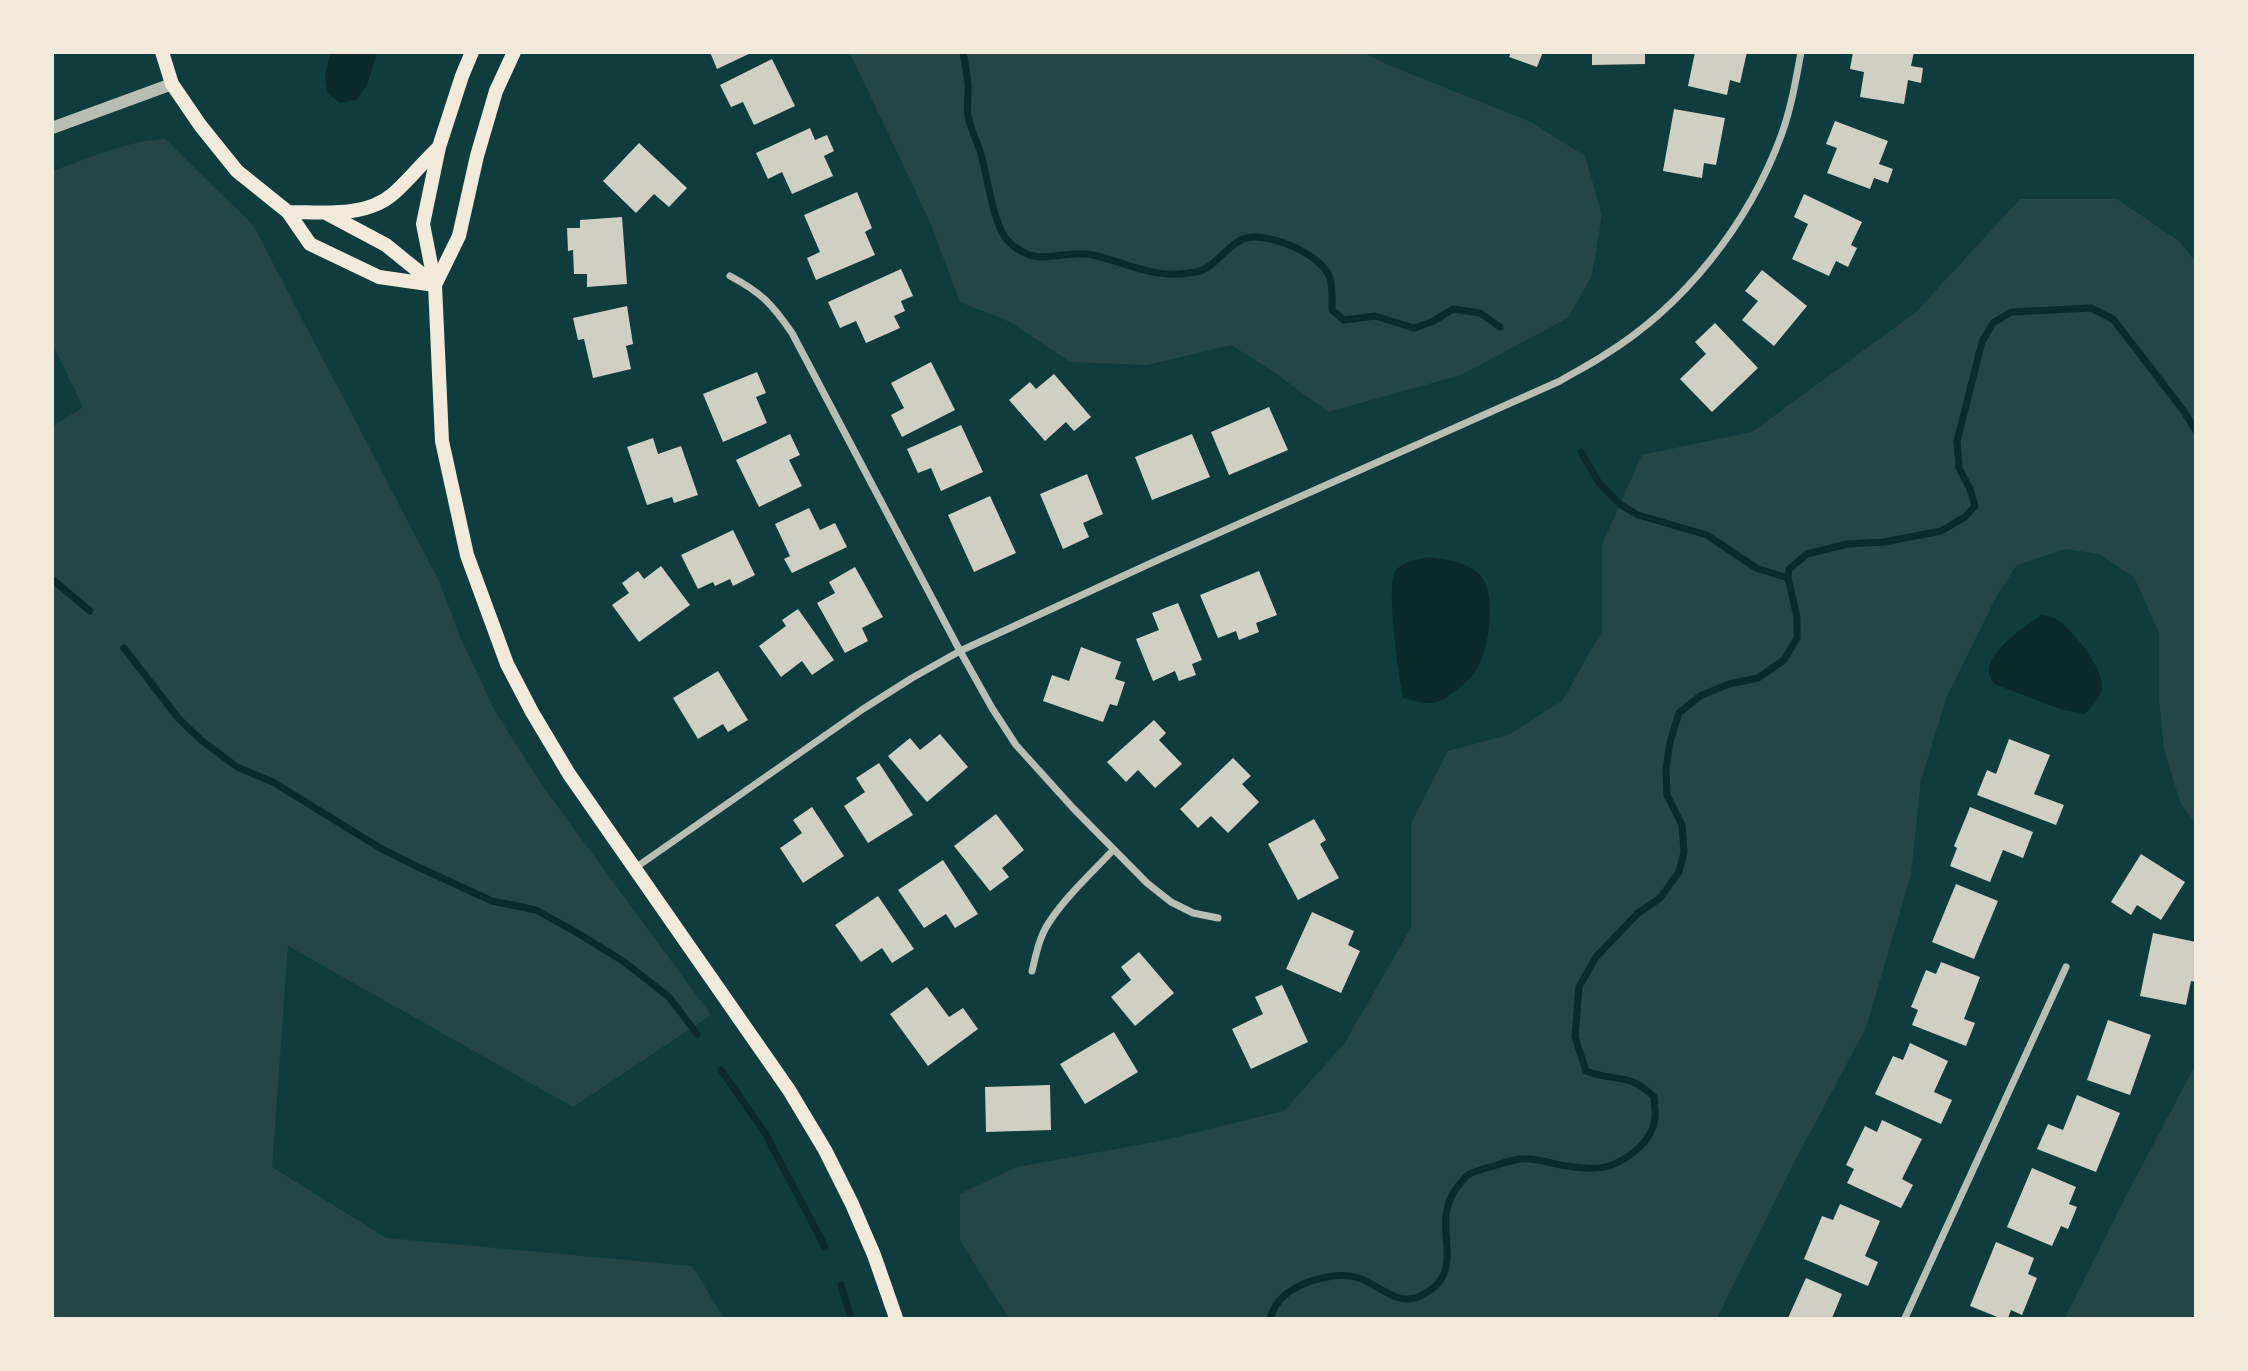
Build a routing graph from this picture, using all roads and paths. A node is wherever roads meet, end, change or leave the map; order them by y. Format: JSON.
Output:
{"nodes":[{"id":1,"x":162,"y":52,"type":"edge"},
{"id":2,"x":472,"y":52,"type":"edge"},
{"id":3,"x":514,"y":52,"type":"edge"},
{"id":4,"x":1801,"y":52,"type":"edge"},
{"id":5,"x":172,"y":84,"type":"junction"},
{"id":6,"x":52,"y":128,"type":"edge"},
{"id":7,"x":439,"y":148,"type":"junction"},
{"id":8,"x":288,"y":212,"type":"junction"},
{"id":9,"x":323,"y":212,"type":"junction"},
{"id":10,"x":730,"y":276,"type":"dead end"},
{"id":11,"x":435,"y":285,"type":"junction"},
{"id":12,"x":960,"y":651,"type":"junction"},
{"id":13,"x":1113,"y":850,"type":"junction"},
{"id":14,"x":635,"y":869,"type":"junction"},
{"id":15,"x":1218,"y":918,"type":"dead end"},
{"id":16,"x":2066,"y":967,"type":"dead end"},
{"id":17,"x":1032,"y":971,"type":"dead end"},
{"id":18,"x":896,"y":1318,"type":"edge"},
{"id":19,"x":1905,"y":1318,"type":"edge"}],
"edges":[{"from":1,"to":5,"type":"main road"},
{"from":2,"to":7,"type":"main road"},
{"from":3,"to":11,"type":"main road"},
{"from":4,"to":12,"type":"street"},
{"from":5,"to":6,"type":"street"},
{"from":5,"to":8,"type":"main road"},
{"from":7,"to":9,"type":"main road"},
{"from":7,"to":11,"type":"main road"},
{"from":8,"to":9,"type":"main road"},
{"from":8,"to":11,"type":"main road"},
{"from":9,"to":11,"type":"main road"},
{"from":10,"to":12,"type":"street"},
{"from":11,"to":14,"type":"main road"},
{"from":12,"to":13,"type":"street"},
{"from":12,"to":14,"type":"street"},
{"from":13,"to":15,"type":"street"},
{"from":13,"to":17,"type":"street"},
{"from":14,"to":18,"type":"main road"},
{"from":16,"to":19,"type":"street"}]}
